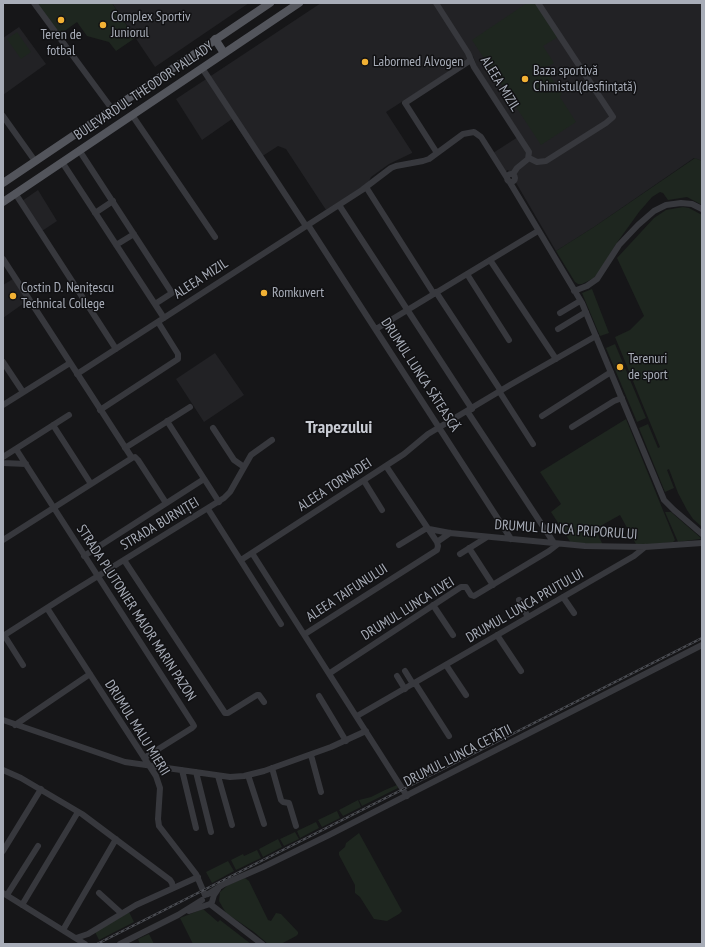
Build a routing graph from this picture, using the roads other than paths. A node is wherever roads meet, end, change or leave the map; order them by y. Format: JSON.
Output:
{"nodes":[{"id":1,"x":34,"y":3,"type":"edge"},
{"id":2,"x":270,"y":3,"type":"edge"},
{"id":3,"x":299,"y":3,"type":"edge"},
{"id":4,"x":436,"y":3,"type":"edge"},
{"id":5,"x":538,"y":3,"type":"edge"},
{"id":6,"x":215,"y":40,"type":"junction"},
{"id":7,"x":224,"y":53,"type":"junction"},
{"id":8,"x":471,"y":60,"type":"junction"},
{"id":9,"x":202,"y":68,"type":"junction"},
{"id":10,"x":112,"y":109,"type":"junction"},
{"id":11,"x":3,"y":116,"type":"edge"},
{"id":12,"x":134,"y":118,"type":"junction"},
{"id":13,"x":79,"y":150,"type":"junction"},
{"id":14,"x":437,"y":153,"type":"junction"},
{"id":15,"x":33,"y":157,"type":"junction"},
{"id":16,"x":528,"y":158,"type":"junction"},
{"id":17,"x":62,"y":162,"type":"junction"},
{"id":18,"x":511,"y":178,"type":"junction"},
{"id":19,"x":3,"y":183,"type":"edge"},
{"id":20,"x":366,"y":187,"type":"junction"},
{"id":21,"x":15,"y":193,"type":"junction"},
{"id":22,"x":113,"y":201,"type":"junction"},
{"id":23,"x":3,"y":202,"type":"edge"},
{"id":24,"x":339,"y":205,"type":"junction"},
{"id":25,"x":702,"y":209,"type":"edge"},
{"id":26,"x":95,"y":213,"type":"junction"},
{"id":27,"x":307,"y":226,"type":"junction"},
{"id":28,"x":538,"y":231,"type":"junction"},
{"id":29,"x":134,"y":234,"type":"junction"},
{"id":30,"x":215,"y":237,"type":"dead end"},
{"id":31,"x":116,"y":245,"type":"junction"},
{"id":32,"x":3,"y":259,"type":"edge"},
{"id":33,"x":490,"y":260,"type":"junction"},
{"id":34,"x":467,"y":274,"type":"junction"},
{"id":35,"x":574,"y":291,"type":"junction"},
{"id":36,"x":435,"y":293,"type":"junction"},
{"id":37,"x":580,"y":301,"type":"junction"},
{"id":38,"x":155,"y":304,"type":"junction"},
{"id":39,"x":407,"y":310,"type":"junction"},
{"id":40,"x":560,"y":312,"type":"dead end"},
{"id":41,"x":586,"y":312,"type":"junction"},
{"id":42,"x":164,"y":318,"type":"junction"},
{"id":43,"x":158,"y":322,"type":"junction"},
{"id":44,"x":376,"y":329,"type":"junction"},
{"id":45,"x":558,"y":329,"type":"dead end"},
{"id":46,"x":596,"y":336,"type":"junction"},
{"id":47,"x":509,"y":340,"type":"dead end"},
{"id":48,"x":116,"y":348,"type":"junction"},
{"id":49,"x":556,"y":359,"type":"junction"},
{"id":50,"x":3,"y":362,"type":"edge"},
{"id":51,"x":70,"y":363,"type":"junction"},
{"id":52,"x":611,"y":372,"type":"junction"},
{"id":53,"x":77,"y":374,"type":"junction"},
{"id":54,"x":500,"y":391,"type":"junction"},
{"id":55,"x":23,"y":392,"type":"junction"},
{"id":56,"x":622,"y":398,"type":"junction"},
{"id":57,"x":4,"y":404,"type":"edge"},
{"id":58,"x":190,"y":407,"type":"dead end"},
{"id":59,"x":100,"y":410,"type":"junction"},
{"id":60,"x":470,"y":410,"type":"junction"},
{"id":61,"x":69,"y":415,"type":"dead end"},
{"id":62,"x":542,"y":416,"type":"dead end"},
{"id":63,"x":167,"y":421,"type":"junction"},
{"id":64,"x":53,"y":425,"type":"junction"},
{"id":65,"x":440,"y":427,"type":"junction"},
{"id":66,"x":572,"y":427,"type":"dead end"},
{"id":67,"x":213,"y":428,"type":"dead end"},
{"id":68,"x":272,"y":440,"type":"dead end"},
{"id":69,"x":533,"y":444,"type":"dead end"},
{"id":70,"x":125,"y":448,"type":"junction"},
{"id":71,"x":16,"y":449,"type":"junction"},
{"id":72,"x":3,"y":457,"type":"edge"},
{"id":73,"x":132,"y":458,"type":"junction"},
{"id":74,"x":3,"y":463,"type":"edge"},
{"id":75,"x":26,"y":464,"type":"junction"},
{"id":76,"x":386,"y":466,"type":"junction"},
{"id":77,"x":244,"y":467,"type":"junction"},
{"id":78,"x":204,"y":479,"type":"junction"},
{"id":79,"x":364,"y":481,"type":"junction"},
{"id":80,"x":91,"y":484,"type":"junction"},
{"id":81,"x":220,"y":502,"type":"junction"},
{"id":82,"x":166,"y":503,"type":"junction"},
{"id":83,"x":54,"y":508,"type":"junction"},
{"id":84,"x":208,"y":509,"type":"junction"},
{"id":85,"x":382,"y":510,"type":"dead end"},
{"id":86,"x":428,"y":528,"type":"junction"},
{"id":87,"x":450,"y":533,"type":"junction"},
{"id":88,"x":702,"y":534,"type":"edge"},
{"id":89,"x":488,"y":536,"type":"junction"},
{"id":90,"x":511,"y":539,"type":"junction"},
{"id":91,"x":3,"y":540,"type":"edge"},
{"id":92,"x":437,"y":542,"type":"junction"},
{"id":93,"x":556,"y":543,"type":"junction"},
{"id":94,"x":702,"y":543,"type":"edge"},
{"id":95,"x":399,"y":545,"type":"dead end"},
{"id":96,"x":645,"y":547,"type":"junction"},
{"id":97,"x":469,"y":548,"type":"junction"},
{"id":98,"x":252,"y":552,"type":"junction"},
{"id":99,"x":460,"y":554,"type":"dead end"},
{"id":100,"x":84,"y":556,"type":"junction"},
{"id":101,"x":124,"y":560,"type":"junction"},
{"id":102,"x":241,"y":560,"type":"junction"},
{"id":103,"x":97,"y":576,"type":"junction"},
{"id":104,"x":493,"y":584,"type":"junction"},
{"id":105,"x":563,"y":597,"type":"junction"},
{"id":106,"x":519,"y":600,"type":"dead end"},
{"id":107,"x":434,"y":605,"type":"junction"},
{"id":108,"x":46,"y":608,"type":"junction"},
{"id":109,"x":574,"y":613,"type":"dead end"},
{"id":110,"x":528,"y":617,"type":"junction"},
{"id":111,"x":281,"y":624,"type":"dead end"},
{"id":112,"x":305,"y":634,"type":"junction"},
{"id":113,"x":4,"y":635,"type":"edge"},
{"id":114,"x":453,"y":635,"type":"dead end"},
{"id":115,"x":497,"y":635,"type":"junction"},
{"id":116,"x":702,"y":645,"type":"edge"},
{"id":117,"x":23,"y":665,"type":"dead end"},
{"id":118,"x":446,"y":665,"type":"junction"},
{"id":119,"x":405,"y":671,"type":"dead end"},
{"id":120,"x":522,"y":671,"type":"dead end"},
{"id":121,"x":330,"y":673,"type":"junction"},
{"id":122,"x":90,"y":674,"type":"junction"},
{"id":123,"x":397,"y":676,"type":"dead end"},
{"id":124,"x":414,"y":683,"type":"junction"},
{"id":125,"x":405,"y":688,"type":"junction"},
{"id":126,"x":466,"y":695,"type":"dead end"},
{"id":127,"x":319,"y":696,"type":"dead end"},
{"id":128,"x":264,"y":702,"type":"dead end"},
{"id":129,"x":357,"y":716,"type":"junction"},
{"id":130,"x":3,"y":720,"type":"edge"},
{"id":131,"x":15,"y":725,"type":"junction"},
{"id":132,"x":366,"y":732,"type":"junction"},
{"id":133,"x":449,"y":736,"type":"dead end"},
{"id":134,"x":346,"y":741,"type":"junction"},
{"id":135,"x":311,"y":754,"type":"junction"},
{"id":136,"x":144,"y":758,"type":"junction"},
{"id":137,"x":149,"y":765,"type":"junction"},
{"id":138,"x":272,"y":768,"type":"junction"},
{"id":139,"x":3,"y":770,"type":"edge"},
{"id":140,"x":182,"y":770,"type":"junction"},
{"id":141,"x":196,"y":772,"type":"junction"},
{"id":142,"x":218,"y":776,"type":"junction"},
{"id":143,"x":248,"y":776,"type":"junction"},
{"id":144,"x":41,"y":789,"type":"junction"},
{"id":145,"x":321,"y":792,"type":"dead end"},
{"id":146,"x":407,"y":796,"type":"junction"},
{"id":147,"x":78,"y":812,"type":"junction"},
{"id":148,"x":264,"y":824,"type":"dead end"},
{"id":149,"x":232,"y":825,"type":"dead end"},
{"id":150,"x":296,"y":826,"type":"dead end"},
{"id":151,"x":196,"y":828,"type":"dead end"},
{"id":152,"x":212,"y":832,"type":"dead end"},
{"id":153,"x":116,"y":839,"type":"junction"},
{"id":154,"x":38,"y":846,"type":"dead end"},
{"id":155,"x":3,"y":851,"type":"edge"},
{"id":156,"x":198,"y":877,"type":"junction"},
{"id":157,"x":173,"y":888,"type":"junction"},
{"id":158,"x":99,"y":893,"type":"dead end"},
{"id":159,"x":5,"y":894,"type":"edge"},
{"id":160,"x":208,"y":900,"type":"junction"},
{"id":161,"x":22,"y":905,"type":"junction"},
{"id":162,"x":121,"y":913,"type":"junction"},
{"id":163,"x":63,"y":930,"type":"junction"},
{"id":164,"x":76,"y":938,"type":"junction"},
{"id":165,"x":85,"y":944,"type":"edge"},
{"id":166,"x":120,"y":944,"type":"edge"},
{"id":167,"x":262,"y":944,"type":"edge"}],
"edges":[{"from":1,"to":10,"type":"street"},
{"from":2,"to":6,"type":"main road","name":"BULEVARDUL THEODOR PALLADY"},
{"from":3,"to":7,"type":"main road","name":"BULEVARDUL THEODOR PALLADY"},
{"from":4,"to":8,"type":"street","name":"ALEEA MIZIL"},
{"from":5,"to":16,"type":"street"},
{"from":6,"to":7,"type":"main road"},
{"from":6,"to":10,"type":"main road","name":"BULEVARDUL THEODOR PALLADY"},
{"from":7,"to":9,"type":"main road","name":"BULEVARDUL THEODOR PALLADY"},
{"from":8,"to":14,"type":"street"},
{"from":8,"to":16,"type":"street","name":"ALEEA MIZIL"},
{"from":9,"to":12,"type":"main road","name":"BULEVARDUL THEODOR PALLADY"},
{"from":9,"to":27,"type":"street","name":"DRUMUL LUNCA SĂTEASCĂ"},
{"from":10,"to":15,"type":"main road","name":"BULEVARDUL THEODOR PALLADY"},
{"from":11,"to":15,"type":"street"},
{"from":12,"to":13,"type":"main road","name":"BULEVARDUL THEODOR PALLADY"},
{"from":12,"to":30,"type":"street","name":"BULEVARDUL THEODOR PALLADY"},
{"from":13,"to":17,"type":"main road","name":"BULEVARDUL THEODOR PALLADY"},
{"from":13,"to":22,"type":"street"},
{"from":14,"to":18,"type":"street","name":"ALEEA MIZIL"},
{"from":14,"to":20,"type":"street","name":"ALEEA MIZIL"},
{"from":15,"to":19,"type":"main road","name":"BULEVARDUL THEODOR PALLADY"},
{"from":16,"to":18,"type":"street"},
{"from":17,"to":21,"type":"main road","name":"BULEVARDUL THEODOR PALLADY"},
{"from":17,"to":26,"type":"street"},
{"from":18,"to":28,"type":"street"},
{"from":20,"to":24,"type":"street","name":"ALEEA MIZIL"},
{"from":20,"to":36,"type":"street"},
{"from":21,"to":23,"type":"main road","name":"BULEVARDUL THEODOR PALLADY"},
{"from":21,"to":48,"type":"street"},
{"from":22,"to":26,"type":"street"},
{"from":22,"to":29,"type":"street"},
{"from":24,"to":27,"type":"street","name":"ALEEA MIZIL"},
{"from":24,"to":39,"type":"street"},
{"from":25,"to":35,"type":"street"},
{"from":26,"to":31,"type":"street"},
{"from":27,"to":42,"type":"street","name":"ALEEA MIZIL"},
{"from":27,"to":44,"type":"street","name":"DRUMUL LUNCA SĂTEASCĂ"},
{"from":28,"to":33,"type":"street"},
{"from":28,"to":35,"type":"street"},
{"from":29,"to":31,"type":"street"},
{"from":29,"to":38,"type":"street"},
{"from":31,"to":38,"type":"street"},
{"from":32,"to":51,"type":"street"},
{"from":33,"to":34,"type":"street"},
{"from":33,"to":49,"type":"street"},
{"from":34,"to":36,"type":"street"},
{"from":34,"to":47,"type":"street"},
{"from":35,"to":37,"type":"street"},
{"from":36,"to":39,"type":"street"},
{"from":36,"to":54,"type":"street"},
{"from":37,"to":40,"type":"street"},
{"from":37,"to":41,"type":"street"},
{"from":38,"to":42,"type":"street"},
{"from":39,"to":44,"type":"street"},
{"from":39,"to":60,"type":"street"},
{"from":41,"to":45,"type":"street"},
{"from":41,"to":46,"type":"street"},
{"from":42,"to":43,"type":"street","name":"ALEEA MIZIL"},
{"from":43,"to":48,"type":"street","name":"ALEEA MIZIL"},
{"from":43,"to":59,"type":"street"},
{"from":44,"to":65,"type":"street","name":"DRUMUL LUNCA SĂTEASCĂ"},
{"from":46,"to":49,"type":"street","name":"ALEEA TORNADEI"},
{"from":46,"to":52,"type":"street"},
{"from":48,"to":53,"type":"street","name":"ALEEA MIZIL"},
{"from":49,"to":54,"type":"street","name":"ALEEA TORNADEI"},
{"from":50,"to":55,"type":"street"},
{"from":51,"to":53,"type":"street"},
{"from":51,"to":55,"type":"street"},
{"from":52,"to":56,"type":"street"},
{"from":52,"to":62,"type":"street"},
{"from":53,"to":59,"type":"street"},
{"from":54,"to":60,"type":"street","name":"ALEEA TORNADEI"},
{"from":54,"to":69,"type":"street"},
{"from":55,"to":57,"type":"street"},
{"from":56,"to":66,"type":"street"},
{"from":56,"to":88,"type":"street"},
{"from":58,"to":63,"type":"street"},
{"from":59,"to":70,"type":"street"},
{"from":60,"to":65,"type":"street","name":"ALEEA TORNADEI"},
{"from":60,"to":93,"type":"street"},
{"from":61,"to":64,"type":"street"},
{"from":63,"to":70,"type":"street"},
{"from":63,"to":78,"type":"street"},
{"from":64,"to":71,"type":"street"},
{"from":64,"to":80,"type":"street"},
{"from":65,"to":76,"type":"street","name":"ALEEA TORNADEI"},
{"from":65,"to":90,"type":"street","name":"DRUMUL LUNCA SĂTEASCĂ"},
{"from":67,"to":77,"type":"street"},
{"from":68,"to":77,"type":"street","name":"STRADA BURNIȚEI"},
{"from":70,"to":73,"type":"street"},
{"from":71,"to":72,"type":"street"},
{"from":71,"to":75,"type":"street","name":"STRADA PLUTONIER MAJOR MARIN PAZON"},
{"from":73,"to":80,"type":"street"},
{"from":73,"to":82,"type":"street"},
{"from":74,"to":75,"type":"street"},
{"from":75,"to":83,"type":"street","name":"STRADA PLUTONIER MAJOR MARIN PAZON"},
{"from":76,"to":79,"type":"street","name":"ALEEA TORNADEI"},
{"from":76,"to":86,"type":"street"},
{"from":77,"to":81,"type":"street","name":"STRADA BURNIȚEI"},
{"from":78,"to":81,"type":"street"},
{"from":78,"to":82,"type":"street"},
{"from":79,"to":85,"type":"street"},
{"from":79,"to":98,"type":"street","name":"ALEEA TORNADEI"},
{"from":80,"to":83,"type":"street"},
{"from":81,"to":84,"type":"street","name":"STRADA BURNIȚEI"},
{"from":82,"to":100,"type":"street"},
{"from":83,"to":91,"type":"street"},
{"from":83,"to":100,"type":"street","name":"STRADA PLUTONIER MAJOR MARIN PAZON"},
{"from":84,"to":101,"type":"street","name":"STRADA BURNIȚEI"},
{"from":84,"to":102,"type":"street"},
{"from":86,"to":87,"type":"street","name":"DRUMUL LUNCA PRIPORULUI"},
{"from":86,"to":92,"type":"street"},
{"from":86,"to":95,"type":"street"},
{"from":87,"to":89,"type":"street","name":"DRUMUL LUNCA PRIPORULUI"},
{"from":87,"to":92,"type":"street","name":"ALEEA TAIFUNULUI"},
{"from":89,"to":90,"type":"street","name":"DRUMUL LUNCA PRIPORULUI"},
{"from":89,"to":97,"type":"street"},
{"from":90,"to":93,"type":"street","name":"DRUMUL LUNCA PRIPORULUI"},
{"from":92,"to":112,"type":"street","name":"ALEEA TAIFUNULUI"},
{"from":93,"to":96,"type":"street","name":"DRUMUL LUNCA PRIPORULUI"},
{"from":93,"to":104,"type":"street","name":"DRUMUL LUNCA ILVEI"},
{"from":94,"to":96,"type":"street","name":"DRUMUL LUNCA PRIPORULUI"},
{"from":96,"to":105,"type":"street","name":"DRUMUL LUNCA PRUTULUI"},
{"from":97,"to":99,"type":"street"},
{"from":97,"to":104,"type":"street"},
{"from":98,"to":102,"type":"street","name":"ALEEA TORNADEI"},
{"from":98,"to":112,"type":"street","name":"ALEEA TAIFUNULUI"},
{"from":100,"to":103,"type":"street","name":"STRADA PLUTONIER MAJOR MARIN PAZON"},
{"from":101,"to":103,"type":"street","name":"STRADA BURNIȚEI"},
{"from":101,"to":128,"type":"street"},
{"from":102,"to":111,"type":"street"},
{"from":103,"to":108,"type":"street","name":"STRADA BURNIȚEI"},
{"from":103,"to":136,"type":"street","name":"STRADA PLUTONIER MAJOR MARIN PAZON"},
{"from":104,"to":107,"type":"street","name":"DRUMUL LUNCA ILVEI"},
{"from":105,"to":109,"type":"street"},
{"from":105,"to":110,"type":"street","name":"DRUMUL LUNCA PRUTULUI"},
{"from":106,"to":110,"type":"street"},
{"from":107,"to":114,"type":"street"},
{"from":107,"to":121,"type":"street","name":"DRUMUL LUNCA ILVEI"},
{"from":108,"to":113,"type":"street","name":"STRADA BURNIȚEI"},
{"from":108,"to":122,"type":"street","name":"DRUMUL MALU MIERII"},
{"from":110,"to":115,"type":"street","name":"DRUMUL LUNCA PRUTULUI"},
{"from":112,"to":121,"type":"street"},
{"from":113,"to":117,"type":"street"},
{"from":115,"to":118,"type":"street","name":"DRUMUL LUNCA PRUTULUI"},
{"from":115,"to":120,"type":"street"},
{"from":116,"to":146,"type":"street","name":"DRUMUL LUNCA CETĂȚII"},
{"from":118,"to":124,"type":"street","name":"DRUMUL LUNCA PRUTULUI"},
{"from":118,"to":126,"type":"street"},
{"from":119,"to":124,"type":"street"},
{"from":121,"to":129,"type":"street"},
{"from":122,"to":131,"type":"street"},
{"from":122,"to":136,"type":"street","name":"DRUMUL MALU MIERII"},
{"from":123,"to":125,"type":"street"},
{"from":124,"to":125,"type":"street","name":"DRUMUL LUNCA PRUTULUI"},
{"from":124,"to":133,"type":"street"},
{"from":125,"to":129,"type":"street","name":"DRUMUL LUNCA PRUTULUI"},
{"from":127,"to":134,"type":"street"},
{"from":129,"to":132,"type":"street"},
{"from":130,"to":131,"type":"street"},
{"from":131,"to":137,"type":"street"},
{"from":132,"to":134,"type":"street"},
{"from":132,"to":146,"type":"street"},
{"from":134,"to":135,"type":"street"},
{"from":135,"to":138,"type":"street"},
{"from":135,"to":145,"type":"street"},
{"from":136,"to":137,"type":"street","name":"DRUMUL MALU MIERII"},
{"from":137,"to":140,"type":"street"},
{"from":137,"to":156,"type":"street","name":"DRUMUL MALU MIERII"},
{"from":138,"to":143,"type":"street"},
{"from":138,"to":150,"type":"street"},
{"from":139,"to":144,"type":"street"},
{"from":140,"to":141,"type":"street"},
{"from":140,"to":151,"type":"street"},
{"from":141,"to":142,"type":"street"},
{"from":141,"to":152,"type":"street"},
{"from":142,"to":143,"type":"street"},
{"from":142,"to":149,"type":"street"},
{"from":143,"to":148,"type":"street"},
{"from":144,"to":147,"type":"street"},
{"from":144,"to":155,"type":"street"},
{"from":146,"to":160,"type":"street","name":"DRUMUL LUNCA CETĂȚII"},
{"from":147,"to":153,"type":"street"},
{"from":147,"to":161,"type":"street"},
{"from":153,"to":157,"type":"street"},
{"from":153,"to":163,"type":"street"},
{"from":154,"to":159,"type":"street"},
{"from":156,"to":157,"type":"street"},
{"from":156,"to":160,"type":"street","name":"DRUMUL MALU MIERII"},
{"from":157,"to":162,"type":"street"},
{"from":158,"to":162,"type":"street"},
{"from":159,"to":161,"type":"street"},
{"from":160,"to":166,"type":"street","name":"DRUMUL LUNCA CETĂȚII"},
{"from":160,"to":167,"type":"street"},
{"from":161,"to":163,"type":"street"},
{"from":162,"to":164,"type":"street"},
{"from":163,"to":164,"type":"street"},
{"from":164,"to":165,"type":"street"}]}
